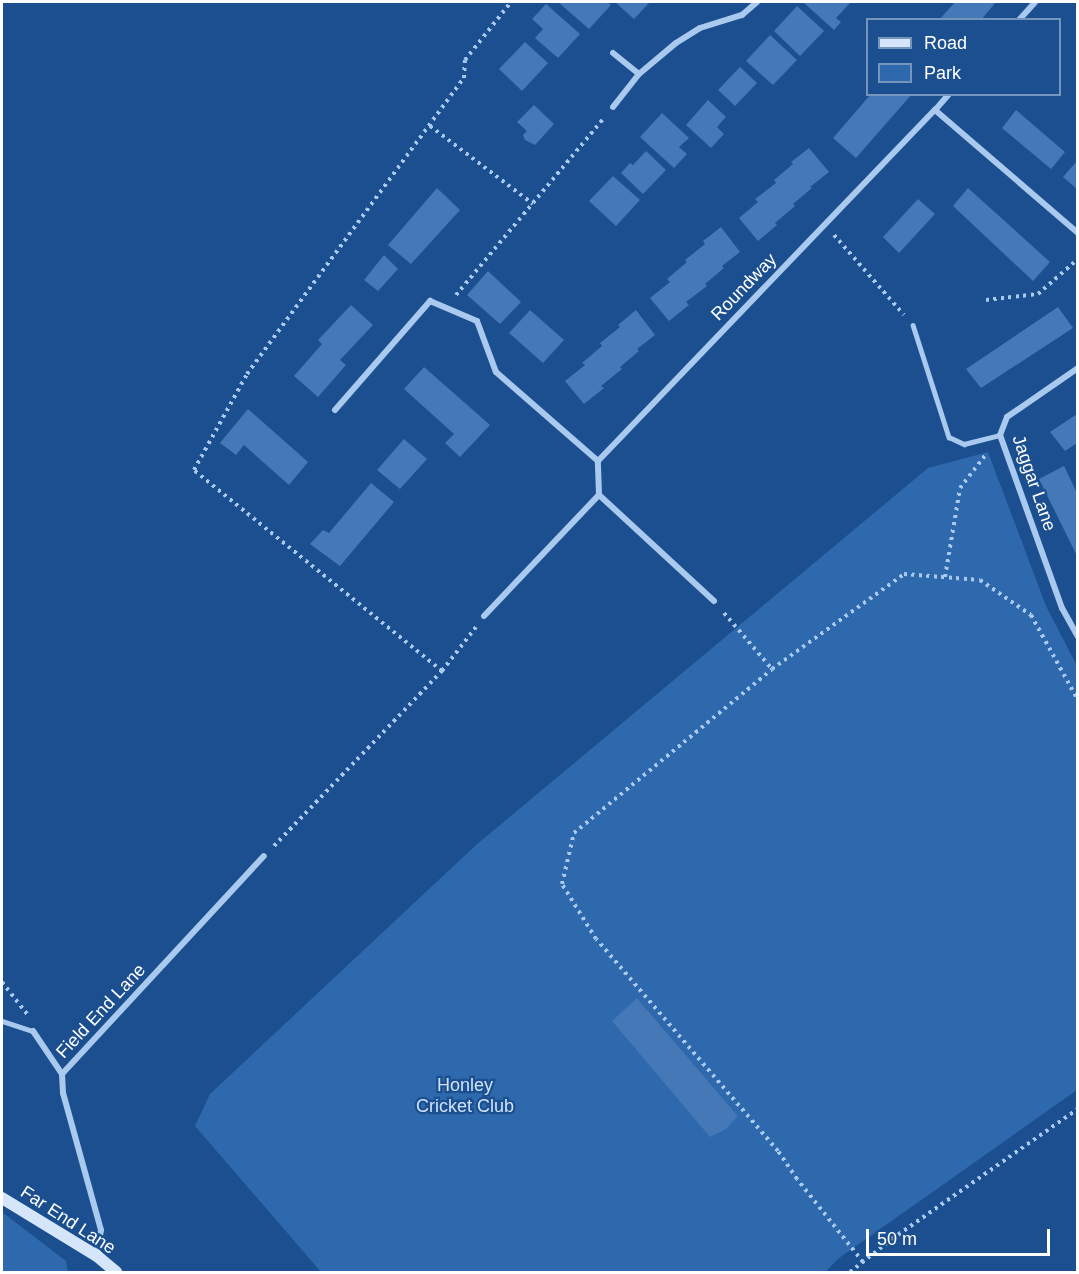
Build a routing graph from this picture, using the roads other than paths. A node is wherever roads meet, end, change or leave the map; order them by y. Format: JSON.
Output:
{"nodes":[{"id":1,"x":757,"y":2,"type":"edge"},
{"id":2,"x":1035,"y":2,"type":"edge"},
{"id":3,"x":1021,"y":18,"type":"edge"},
{"id":4,"x":613,"y":53,"type":"dead end"},
{"id":5,"x":639,"y":74,"type":"junction"},
{"id":6,"x":947,"y":96,"type":"edge"},
{"id":7,"x":613,"y":107,"type":"road end"},
{"id":8,"x":935,"y":110,"type":"junction"},
{"id":9,"x":1077,"y":233,"type":"edge"},
{"id":10,"x":913,"y":325,"type":"road end"},
{"id":11,"x":1077,"y":368,"type":"edge"},
{"id":12,"x":335,"y":410,"type":"dead end"},
{"id":13,"x":1000,"y":435,"type":"junction"},
{"id":14,"x":598,"y":461,"type":"junction"},
{"id":15,"x":599,"y":495,"type":"junction"},
{"id":16,"x":714,"y":601,"type":"road end"},
{"id":17,"x":484,"y":616,"type":"dead end"},
{"id":18,"x":1077,"y":637,"type":"edge"},
{"id":19,"x":264,"y":856,"type":"road end"},
{"id":20,"x":2,"y":1021,"type":"edge"},
{"id":21,"x":33,"y":1031,"type":"joint"},
{"id":22,"x":62,"y":1074,"type":"junction"},
{"id":23,"x":2,"y":1198,"type":"edge"},
{"id":24,"x":97,"y":1256,"type":"junction"},
{"id":25,"x":116,"y":1272,"type":"edge"}],
"edges":[{"from":1,"to":5,"type":"street"},
{"from":2,"to":3,"type":"street"},
{"from":4,"to":5,"type":"street"},
{"from":5,"to":7,"type":"street"},
{"from":6,"to":8,"type":"street","name":"Roundway"},
{"from":8,"to":9,"type":"street"},
{"from":8,"to":14,"type":"street","name":"Roundway"},
{"from":10,"to":13,"type":"lane"},
{"from":11,"to":13,"type":"street","name":"Jaggar Lane"},
{"from":12,"to":14,"type":"street"},
{"from":13,"to":18,"type":"street","name":"Jaggar Lane"},
{"from":14,"to":15,"type":"street"},
{"from":15,"to":16,"type":"street"},
{"from":15,"to":17,"type":"street"},
{"from":19,"to":22,"type":"street","name":"Field End Lane"},
{"from":20,"to":21,"type":"lane"},
{"from":21,"to":22,"type":"street"},
{"from":22,"to":24,"type":"street","name":"Field End Lane"},
{"from":23,"to":24,"type":"street","name":"Far End Lane"},
{"from":24,"to":25,"type":"street","name":"Far End Lane"}]}
